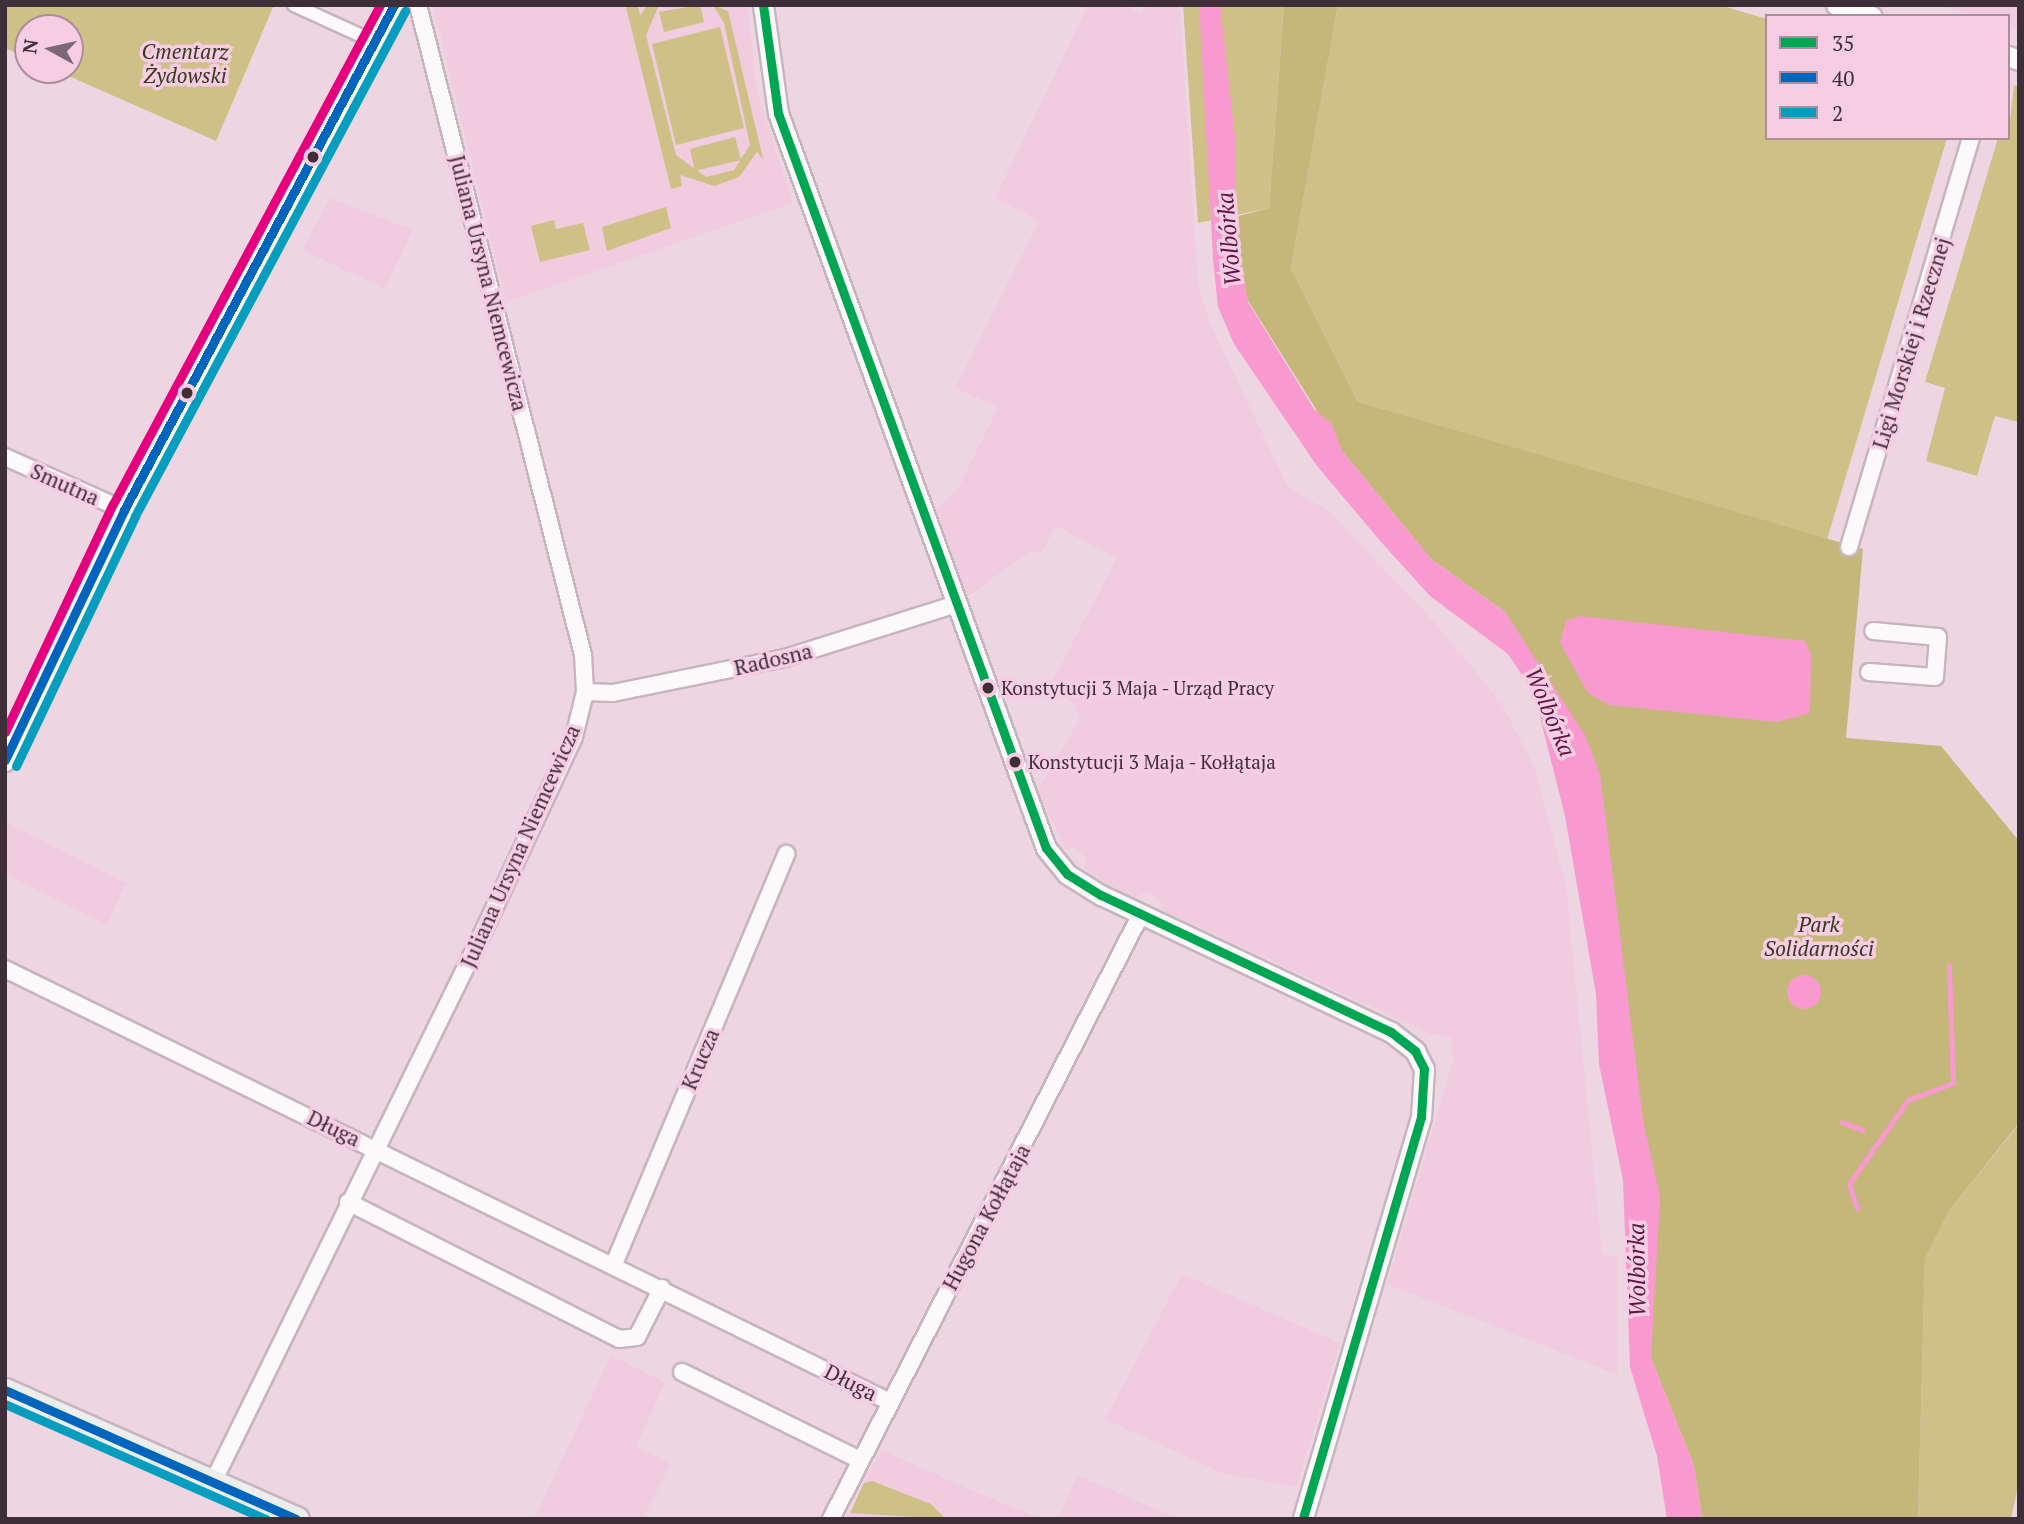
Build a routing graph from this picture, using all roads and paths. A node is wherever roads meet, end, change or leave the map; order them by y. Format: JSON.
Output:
{"nodes":[{"id":1,"x":294,"y":5,"type":"edge"},
{"id":2,"x":394,"y":5,"type":"edge"},
{"id":3,"x":418,"y":5,"type":"edge"},
{"id":4,"x":763,"y":5,"type":"edge"},
{"id":5,"x":1836,"y":5,"type":"edge"},
{"id":6,"x":1865,"y":14,"type":"edge"},
{"id":7,"x":375,"y":42,"type":"junction"},
{"id":8,"x":1970,"y":140,"type":"edge"},
{"id":9,"x":5,"y":457,"type":"edge"},
{"id":10,"x":124,"y":510,"type":"junction"},
{"id":11,"x":1849,"y":547,"type":"dead end"},
{"id":12,"x":956,"y":604,"type":"junction"},
{"id":13,"x":1873,"y":631,"type":"dead end"},
{"id":14,"x":1869,"y":671,"type":"dead end"},
{"id":15,"x":585,"y":692,"type":"junction"},
{"id":16,"x":5,"y":761,"type":"edge"},
{"id":17,"x":786,"y":855,"type":"dead end"},
{"id":18,"x":1141,"y":914,"type":"junction"},
{"id":19,"x":5,"y":969,"type":"edge"},
{"id":20,"x":376,"y":1149,"type":"junction"},
{"id":21,"x":348,"y":1202,"type":"junction"},
{"id":22,"x":614,"y":1264,"type":"junction"},
{"id":23,"x":662,"y":1288,"type":"junction"},
{"id":24,"x":682,"y":1372,"type":"dead end"},
{"id":25,"x":5,"y":1390,"type":"edge"},
{"id":26,"x":890,"y":1402,"type":"junction"},
{"id":27,"x":860,"y":1460,"type":"junction"},
{"id":28,"x":213,"y":1482,"type":"junction"},
{"id":29,"x":297,"y":1519,"type":"edge"},
{"id":30,"x":831,"y":1519,"type":"edge"},
{"id":31,"x":1303,"y":1519,"type":"edge"}],
"edges":[{"from":1,"to":7,"type":"street"},
{"from":2,"to":7,"type":"street"},
{"from":3,"to":15,"type":"street","name":"Juliana Ursyna Niemcewicza"},
{"from":4,"to":12,"type":"street"},
{"from":5,"to":6,"type":"street"},
{"from":7,"to":10,"type":"street"},
{"from":8,"to":11,"type":"street","name":"Ligi Morskiej i Rzecznej"},
{"from":9,"to":10,"type":"street","name":"Smutna"},
{"from":10,"to":16,"type":"street"},
{"from":12,"to":15,"type":"street","name":"Radosna"},
{"from":12,"to":18,"type":"street"},
{"from":13,"to":14,"type":"street"},
{"from":15,"to":20,"type":"street","name":"Juliana Ursyna Niemcewicza"},
{"from":17,"to":22,"type":"street","name":"Krucza"},
{"from":18,"to":26,"type":"street","name":"Hugona Kołłątaja"},
{"from":18,"to":31,"type":"street"},
{"from":19,"to":20,"type":"street","name":"Długa"},
{"from":20,"to":21,"type":"street","name":"Juliana Ursyna Niemcewicza"},
{"from":20,"to":22,"type":"street","name":"Długa"},
{"from":21,"to":23,"type":"street"},
{"from":21,"to":28,"type":"street","name":"Juliana Ursyna Niemcewicza"},
{"from":22,"to":23,"type":"street","name":"Długa"},
{"from":23,"to":26,"type":"street","name":"Długa"},
{"from":24,"to":27,"type":"street"},
{"from":25,"to":28,"type":"main road"},
{"from":26,"to":27,"type":"street","name":"Hugona Kołłątaja"},
{"from":27,"to":30,"type":"street","name":"Hugona Kołłątaja"},
{"from":28,"to":29,"type":"main road"}]}
